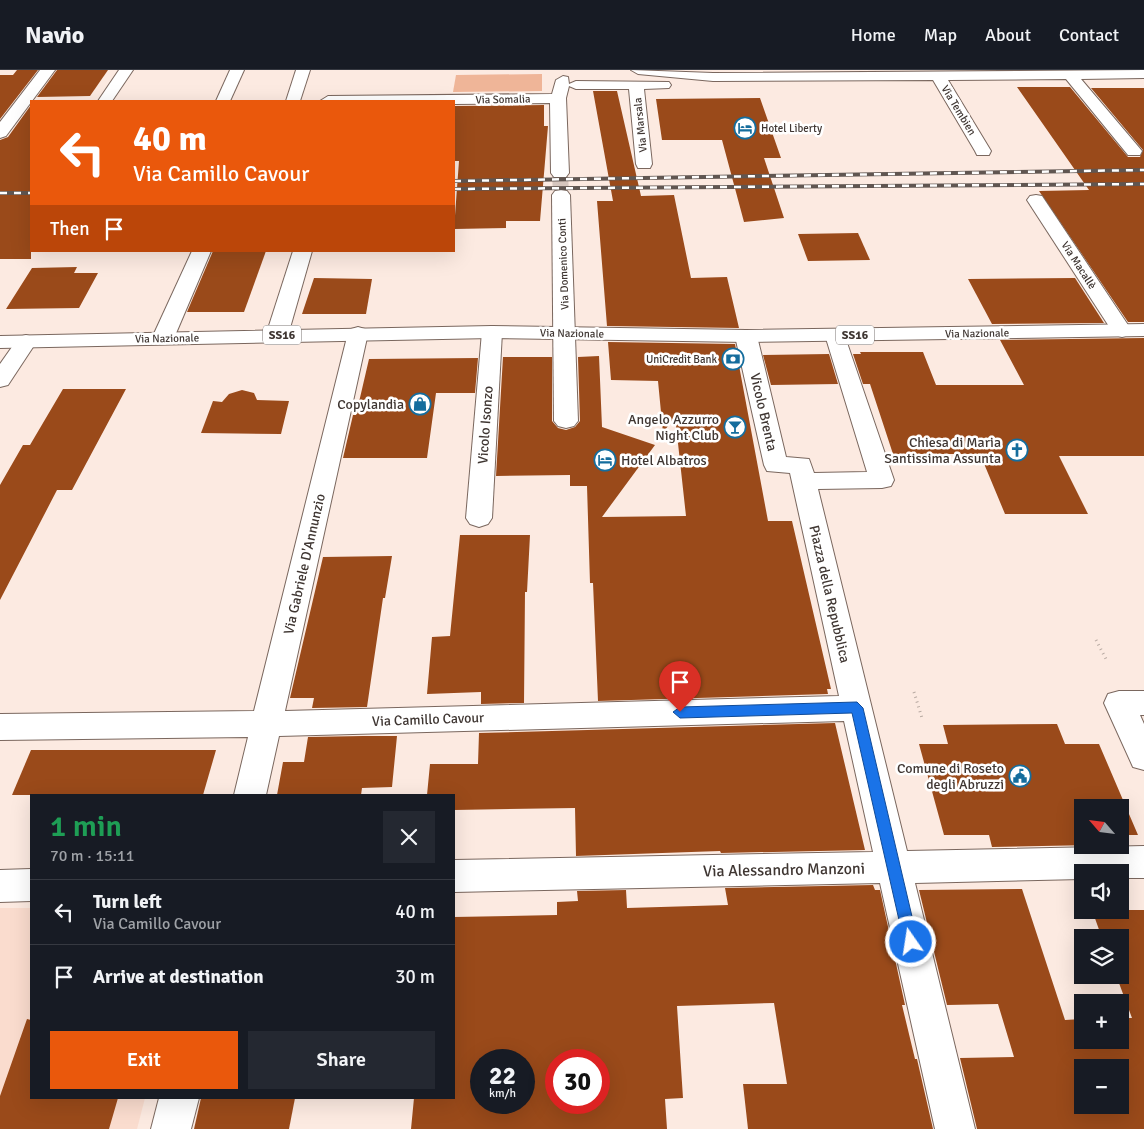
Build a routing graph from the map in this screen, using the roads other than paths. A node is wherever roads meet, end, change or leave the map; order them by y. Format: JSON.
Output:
{"nodes":[{"id":1,"x":48,"y":70,"type":"edge"},
{"id":2,"x":126,"y":70,"type":"edge"},
{"id":3,"x":238,"y":70,"type":"edge"},
{"id":4,"x":304,"y":70,"type":"edge"},
{"id":5,"x":624,"y":70,"type":"edge"},
{"id":6,"x":692,"y":72,"type":"edge"},
{"id":7,"x":1068,"y":72,"type":"edge"},
{"id":8,"x":936,"y":73,"type":"edge"},
{"id":9,"x":1144,"y":74,"type":"edge"},
{"id":10,"x":638,"y":75,"type":"edge"},
{"id":11,"x":567,"y":77,"type":"edge"},
{"id":12,"x":106,"y":100,"type":"edge"},
{"id":13,"x":224,"y":100,"type":"edge"},
{"id":14,"x":293,"y":100,"type":"edge"},
{"id":15,"x":455,"y":100,"type":"edge"},
{"id":16,"x":558,"y":100,"type":"junction"},
{"id":17,"x":0,"y":106,"type":"edge"},
{"id":18,"x":26,"y":106,"type":"edge"},
{"id":19,"x":0,"y":133,"type":"edge"},
{"id":20,"x":983,"y":150,"type":"dead end"},
{"id":21,"x":1134,"y":151,"type":"dead end"},
{"id":22,"x":644,"y":164,"type":"dead end"},
{"id":23,"x":560,"y":173,"type":"tunnel mouth"},
{"id":24,"x":561,"y":195,"type":"tunnel mouth"},
{"id":25,"x":1036,"y":200,"type":"dead end"},
{"id":26,"x":202,"y":252,"type":"edge"},
{"id":27,"x":303,"y":252,"type":"edge"},
{"id":28,"x":1122,"y":330,"type":"junction"},
{"id":29,"x":1144,"y":330,"type":"edge"},
{"id":30,"x":492,"y":332,"type":"junction"},
{"id":31,"x":358,"y":333,"type":"junction"},
{"id":32,"x":565,"y":333,"type":"junction"},
{"id":33,"x":277,"y":335,"type":"junction"},
{"id":34,"x":836,"y":335,"type":"junction"},
{"id":35,"x":746,"y":336,"type":"junction"},
{"id":36,"x":163,"y":338,"type":"junction"},
{"id":37,"x":26,"y":341,"type":"junction"},
{"id":38,"x":0,"y":342,"type":"edge"},
{"id":39,"x":0,"y":380,"type":"edge"},
{"id":40,"x":566,"y":421,"type":"dead end"},
{"id":41,"x":802,"y":473,"type":"junction"},
{"id":42,"x":479,"y":518,"type":"dead end"},
{"id":43,"x":1132,"y":703,"type":"edge"},
{"id":44,"x":857,"y":708,"type":"junction"},
{"id":45,"x":267,"y":724,"type":"junction"},
{"id":46,"x":0,"y":727,"type":"edge"},
{"id":47,"x":1144,"y":757,"type":"edge"},
{"id":48,"x":250,"y":794,"type":"edge"},
{"id":49,"x":1144,"y":862,"type":"edge"},
{"id":50,"x":894,"y":867,"type":"junction"},
{"id":51,"x":455,"y":876,"type":"edge"},
{"id":52,"x":0,"y":886,"type":"edge"},
{"id":53,"x":30,"y":886,"type":"edge"},
{"id":54,"x":179,"y":1099,"type":"edge"},
{"id":55,"x":171,"y":1129,"type":"edge"},
{"id":56,"x":954,"y":1129,"type":"edge"}],
"edges":[{"from":1,"to":18,"type":"street"},
{"from":2,"to":12,"type":"street"},
{"from":3,"to":13,"type":"street"},
{"from":4,"to":14,"type":"street"},
{"from":5,"to":10,"type":"street"},
{"from":5,"to":11,"type":"street"},
{"from":6,"to":8,"type":"street"},
{"from":6,"to":10,"type":"street"},
{"from":7,"to":8,"type":"street"},
{"from":7,"to":9,"type":"street"},
{"from":7,"to":21,"type":"street"},
{"from":8,"to":20,"type":"street","name":"Via Tembien"},
{"from":10,"to":11,"type":"street"},
{"from":10,"to":22,"type":"street","name":"Via Marsala"},
{"from":11,"to":16,"type":"street"},
{"from":15,"to":16,"type":"street","name":"Via Somalia"},
{"from":16,"to":23,"type":"street"},
{"from":17,"to":18,"type":"street"},
{"from":18,"to":19,"type":"street"},
{"from":24,"to":32,"type":"street","name":"Via Domenico Conti"},
{"from":25,"to":28,"type":"street","name":"Via Macallè"},
{"from":26,"to":36,"type":"street"},
{"from":27,"to":33,"type":"street"},
{"from":28,"to":29,"type":"street","name":"Via Nazionale","number":"SS16"},
{"from":28,"to":34,"type":"street","name":"Via Nazionale","number":"SS16"},
{"from":30,"to":31,"type":"street","name":"Via Nazionale","number":"SS16"},
{"from":30,"to":32,"type":"street","name":"Via Nazionale","number":"SS16"},
{"from":30,"to":42,"type":"street","name":"Vicolo Isonzo"},
{"from":31,"to":33,"type":"street","name":"Via Nazionale","number":"SS16"},
{"from":31,"to":45,"type":"street","name":"Via Gabriele D'Annunzio"},
{"from":32,"to":35,"type":"street","name":"Via Nazionale","number":"SS16"},
{"from":32,"to":40,"type":"street","name":"Via Domenico Conti"},
{"from":33,"to":36,"type":"street","name":"Via Nazionale","number":"SS16"},
{"from":34,"to":35,"type":"street","name":"Via Nazionale","number":"SS16"},
{"from":34,"to":41,"type":"street"},
{"from":35,"to":41,"type":"street","name":"Vicolo Brenta"},
{"from":36,"to":37,"type":"street","name":"Via Nazionale","number":"SS16"},
{"from":37,"to":38,"type":"street","name":"Via Nazionale","number":"SS16"},
{"from":37,"to":39,"type":"street"},
{"from":41,"to":44,"type":"street","name":"Piazza della Repubblica"},
{"from":43,"to":47,"type":"street"},
{"from":44,"to":45,"type":"street","name":"Via Camillo Cavour"},
{"from":44,"to":50,"type":"street","name":"Piazza della Repubblica"},
{"from":45,"to":46,"type":"street","name":"Via Camillo Cavour"},
{"from":45,"to":48,"type":"street","name":"Via Gabriele D'Annunzio"},
{"from":49,"to":50,"type":"street","name":"Via Alessandro Manzoni"},
{"from":50,"to":51,"type":"street","name":"Via Alessandro Manzoni"},
{"from":50,"to":56,"type":"street","name":"Piazza della Repubblica"},
{"from":52,"to":53,"type":"street"},
{"from":54,"to":55,"type":"street"}]}
